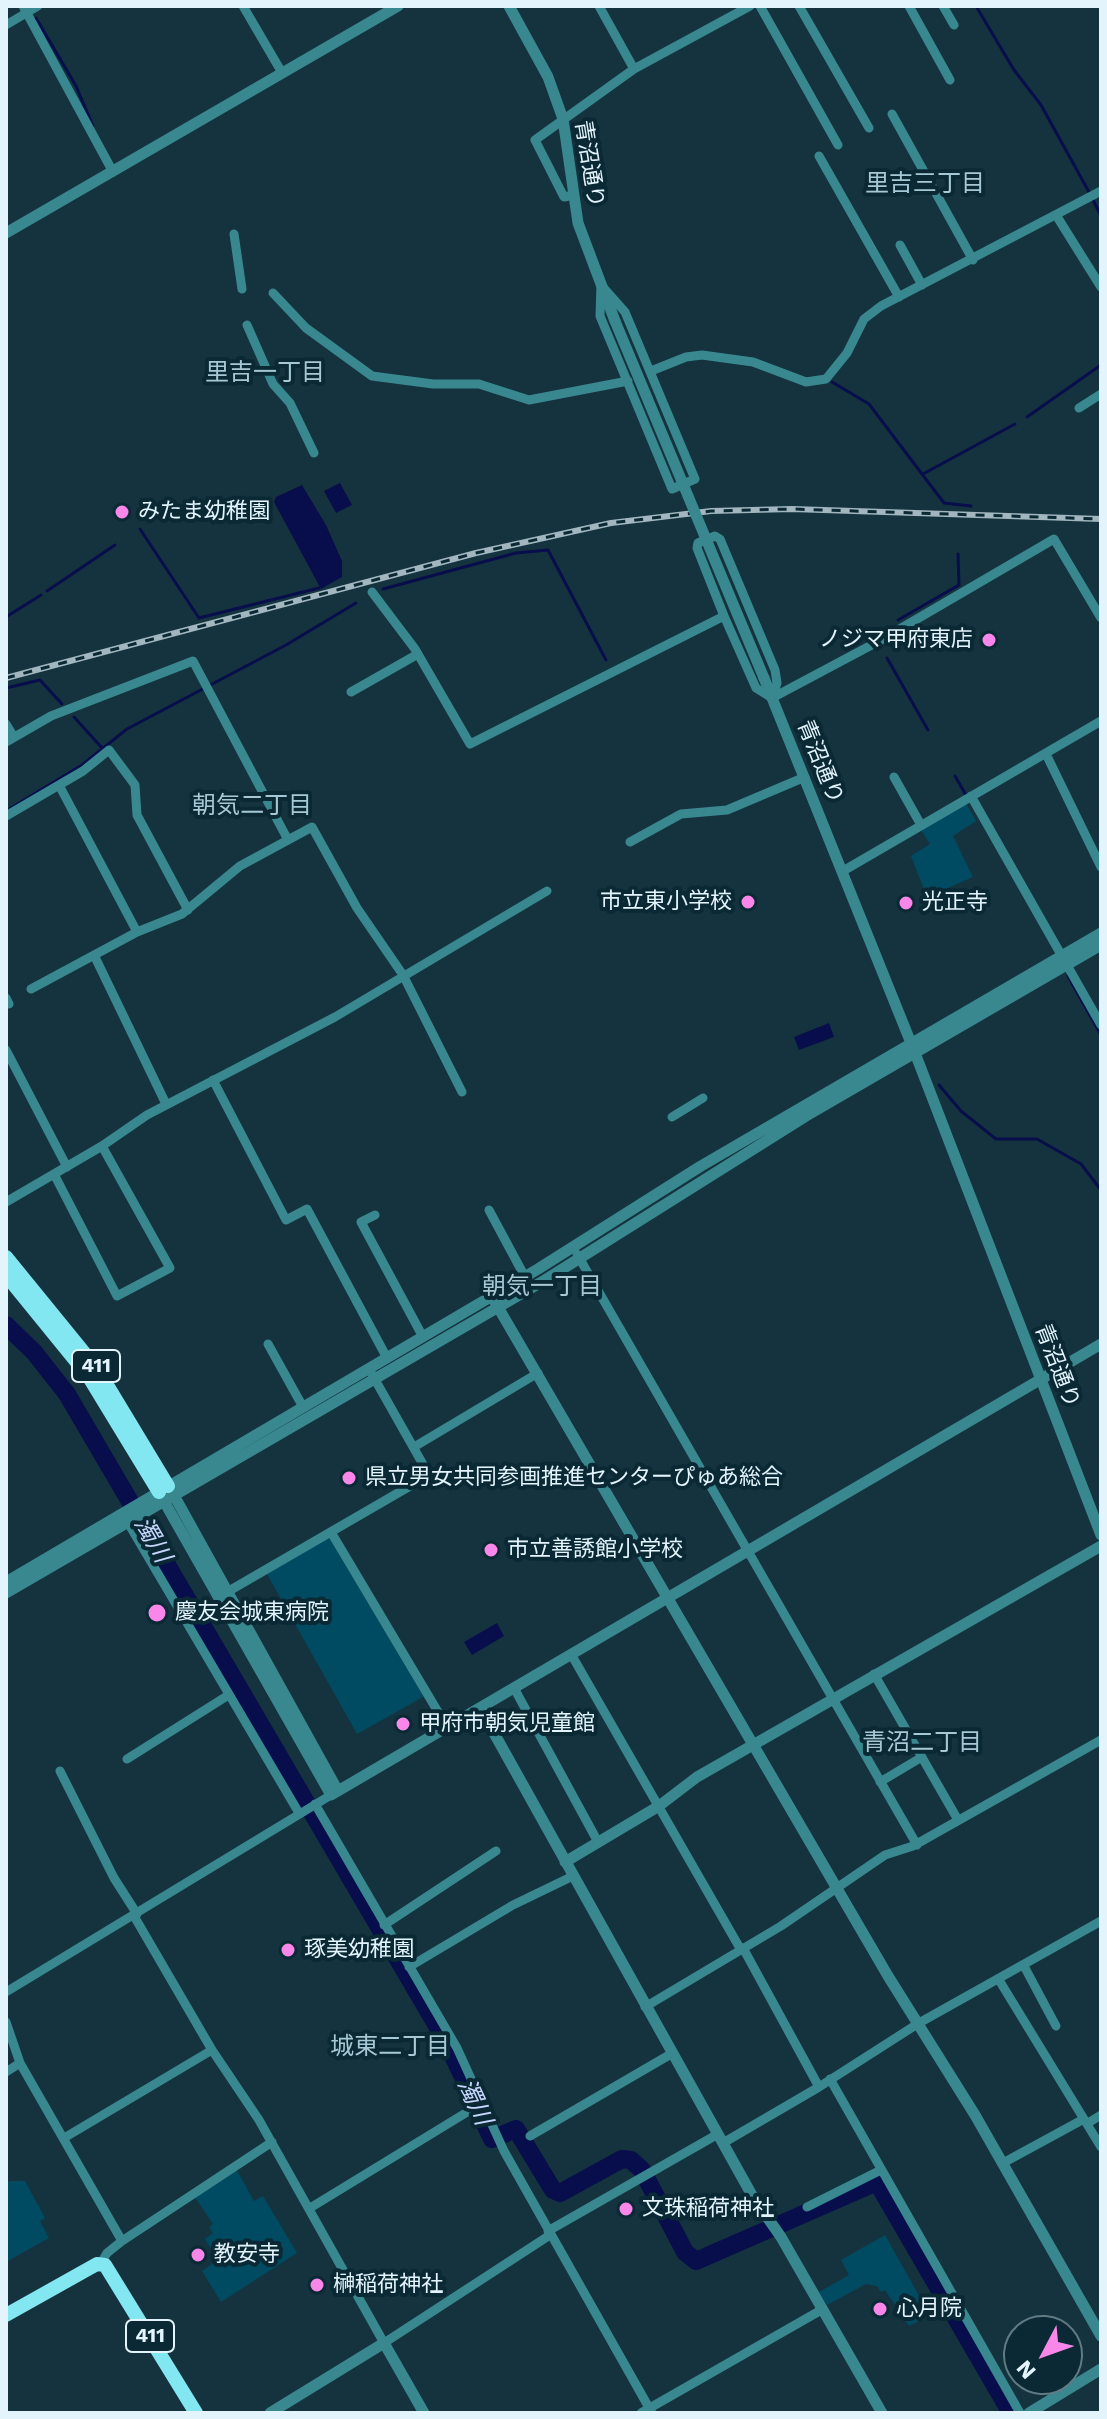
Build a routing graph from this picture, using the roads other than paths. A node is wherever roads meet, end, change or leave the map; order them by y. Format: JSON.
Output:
{"nodes":[{"id":1,"x":38,"y":6,"type":"edge"},
{"id":2,"x":243,"y":6,"type":"edge"},
{"id":3,"x":398,"y":6,"type":"edge"},
{"id":4,"x":509,"y":6,"type":"edge"},
{"id":5,"x":599,"y":6,"type":"edge"},
{"id":6,"x":750,"y":6,"type":"edge"},
{"id":7,"x":760,"y":6,"type":"edge"},
{"id":8,"x":799,"y":6,"type":"edge"},
{"id":9,"x":909,"y":6,"type":"edge"},
{"id":10,"x":943,"y":6,"type":"edge"},
{"id":11,"x":25,"y":10,"type":"edge"},
{"id":12,"x":6,"y":25,"type":"edge"},
{"id":13,"x":954,"y":25,"type":"dead end"},
{"id":14,"x":634,"y":69,"type":"junction"},
{"id":15,"x":281,"y":71,"type":"junction"},
{"id":16,"x":950,"y":80,"type":"dead end"},
{"id":17,"x":892,"y":114,"type":"dead end"},
{"id":18,"x":563,"y":119,"type":"junction"},
{"id":19,"x":869,"y":128,"type":"dead end"},
{"id":20,"x":838,"y":145,"type":"dead end"},
{"id":21,"x":819,"y":156,"type":"dead end"},
{"id":22,"x":113,"y":172,"type":"junction"},
{"id":23,"x":1101,"y":191,"type":"edge"},
{"id":24,"x":574,"y":195,"type":"junction"},
{"id":25,"x":1056,"y":215,"type":"junction"},
{"id":26,"x":6,"y":233,"type":"edge"},
{"id":27,"x":234,"y":234,"type":"dead end"},
{"id":28,"x":900,"y":245,"type":"dead end"},
{"id":29,"x":973,"y":260,"type":"junction"},
{"id":30,"x":601,"y":285,"type":"junction"},
{"id":31,"x":922,"y":285,"type":"junction"},
{"id":32,"x":1101,"y":287,"type":"edge"},
{"id":33,"x":242,"y":289,"type":"dead end"},
{"id":34,"x":273,"y":293,"type":"dead end"},
{"id":35,"x":899,"y":297,"type":"junction"},
{"id":36,"x":247,"y":325,"type":"dead end"},
{"id":37,"x":651,"y":371,"type":"junction"},
{"id":38,"x":628,"y":381,"type":"junction"},
{"id":39,"x":1101,"y":394,"type":"edge"},
{"id":40,"x":1079,"y":408,"type":"dead end"},
{"id":41,"x":314,"y":453,"type":"dead end"},
{"id":42,"x":372,"y":592,"type":"dead end"},
{"id":43,"x":724,"y":616,"type":"junction"},
{"id":44,"x":1101,"y":618,"type":"edge"},
{"id":45,"x":418,"y":654,"type":"junction"},
{"id":46,"x":351,"y":692,"type":"dead end"},
{"id":47,"x":772,"y":698,"type":"junction"},
{"id":48,"x":1101,"y":721,"type":"edge"},
{"id":49,"x":6,"y":724,"type":"edge"},
{"id":50,"x":10,"y":740,"type":"edge"},
{"id":51,"x":1046,"y":754,"type":"junction"},
{"id":52,"x":805,"y":777,"type":"junction"},
{"id":53,"x":894,"y":777,"type":"dead end"},
{"id":54,"x":59,"y":785,"type":"junction"},
{"id":55,"x":971,"y":796,"type":"junction"},
{"id":56,"x":6,"y":816,"type":"edge"},
{"id":57,"x":921,"y":825,"type":"junction"},
{"id":58,"x":288,"y":840,"type":"junction"},
{"id":59,"x":630,"y":842,"type":"dead end"},
{"id":60,"x":1101,"y":867,"type":"edge"},
{"id":61,"x":843,"y":871,"type":"junction"},
{"id":62,"x":547,"y":891,"type":"dead end"},
{"id":63,"x":188,"y":910,"type":"junction"},
{"id":64,"x":137,"y":932,"type":"junction"},
{"id":65,"x":1101,"y":933,"type":"edge"},
{"id":66,"x":1101,"y":945,"type":"edge"},
{"id":67,"x":94,"y":955,"type":"junction"},
{"id":68,"x":1065,"y":960,"type":"junction"},
{"id":69,"x":403,"y":975,"type":"junction"},
{"id":70,"x":31,"y":989,"type":"dead end"},
{"id":71,"x":1101,"y":1025,"type":"edge"},
{"id":72,"x":913,"y":1048,"type":"junction"},
{"id":73,"x":6,"y":1050,"type":"edge"},
{"id":74,"x":213,"y":1080,"type":"junction"},
{"id":75,"x":462,"y":1092,"type":"dead end"},
{"id":76,"x":703,"y":1098,"type":"dead end"},
{"id":77,"x":166,"y":1104,"type":"junction"},
{"id":78,"x":672,"y":1117,"type":"dead end"},
{"id":79,"x":102,"y":1146,"type":"junction"},
{"id":80,"x":67,"y":1167,"type":"junction"},
{"id":81,"x":54,"y":1174,"type":"junction"},
{"id":82,"x":6,"y":1202,"type":"edge"},
{"id":83,"x":489,"y":1210,"type":"dead end"},
{"id":84,"x":375,"y":1215,"type":"dead end"},
{"id":85,"x":577,"y":1253,"type":"junction"},
{"id":86,"x":6,"y":1257,"type":"edge"},
{"id":87,"x":6,"y":1275,"type":"edge"},
{"id":88,"x":525,"y":1277,"type":"junction"},
{"id":89,"x":496,"y":1302,"type":"junction"},
{"id":90,"x":423,"y":1337,"type":"junction"},
{"id":91,"x":268,"y":1344,"type":"dead end"},
{"id":92,"x":1101,"y":1344,"type":"edge"},
{"id":93,"x":387,"y":1358,"type":"junction"},
{"id":94,"x":538,"y":1373,"type":"junction"},
{"id":95,"x":372,"y":1374,"type":"junction"},
{"id":96,"x":1040,"y":1378,"type":"junction"},
{"id":97,"x":303,"y":1407,"type":"junction"},
{"id":98,"x":414,"y":1447,"type":"junction"},
{"id":99,"x":167,"y":1494,"type":"junction"},
{"id":100,"x":125,"y":1519,"type":"junction"},
{"id":101,"x":331,"y":1532,"type":"junction"},
{"id":102,"x":1101,"y":1535,"type":"edge"},
{"id":103,"x":1101,"y":1546,"type":"edge"},
{"id":104,"x":748,"y":1550,"type":"junction"},
{"id":105,"x":6,"y":1582,"type":"edge"},
{"id":106,"x":6,"y":1593,"type":"edge"},
{"id":107,"x":224,"y":1594,"type":"junction"},
{"id":108,"x":668,"y":1597,"type":"junction"},
{"id":109,"x":571,"y":1654,"type":"junction"},
{"id":110,"x":874,"y":1674,"type":"junction"},
{"id":111,"x":514,"y":1688,"type":"junction"},
{"id":112,"x":227,"y":1696,"type":"junction"},
{"id":113,"x":832,"y":1699,"type":"junction"},
{"id":114,"x":480,"y":1708,"type":"junction"},
{"id":115,"x":447,"y":1727,"type":"junction"},
{"id":116,"x":1101,"y":1740,"type":"edge"},
{"id":117,"x":754,"y":1744,"type":"junction"},
{"id":118,"x":922,"y":1757,"type":"junction"},
{"id":119,"x":127,"y":1759,"type":"dead end"},
{"id":120,"x":60,"y":1771,"type":"dead end"},
{"id":121,"x":880,"y":1782,"type":"junction"},
{"id":122,"x":334,"y":1793,"type":"junction"},
{"id":123,"x":315,"y":1804,"type":"junction"},
{"id":124,"x":659,"y":1806,"type":"junction"},
{"id":125,"x":300,"y":1813,"type":"junction"},
{"id":126,"x":958,"y":1820,"type":"junction"},
{"id":127,"x":598,"y":1842,"type":"junction"},
{"id":128,"x":917,"y":1845,"type":"junction"},
{"id":129,"x":496,"y":1851,"type":"dead end"},
{"id":130,"x":565,"y":1862,"type":"junction"},
{"id":131,"x":573,"y":1876,"type":"junction"},
{"id":132,"x":837,"y":1887,"type":"junction"},
{"id":133,"x":135,"y":1915,"type":"junction"},
{"id":134,"x":1101,"y":1921,"type":"edge"},
{"id":135,"x":384,"y":1925,"type":"junction"},
{"id":136,"x":742,"y":1949,"type":"junction"},
{"id":137,"x":1024,"y":1966,"type":"junction"},
{"id":138,"x":409,"y":1967,"type":"junction"},
{"id":139,"x":999,"y":1980,"type":"junction"},
{"id":140,"x":6,"y":1992,"type":"edge"},
{"id":141,"x":645,"y":2007,"type":"junction"},
{"id":142,"x":6,"y":2022,"type":"edge"},
{"id":143,"x":919,"y":2023,"type":"junction"},
{"id":144,"x":1056,"y":2026,"type":"dead end"},
{"id":145,"x":212,"y":2050,"type":"junction"},
{"id":146,"x":671,"y":2054,"type":"junction"},
{"id":147,"x":20,"y":2063,"type":"junction"},
{"id":148,"x":6,"y":2072,"type":"edge"},
{"id":149,"x":830,"y":2079,"type":"junction"},
{"id":150,"x":819,"y":2087,"type":"junction"},
{"id":151,"x":482,"y":2103,"type":"junction"},
{"id":152,"x":1101,"y":2115,"type":"edge"},
{"id":153,"x":1085,"y":2122,"type":"junction"},
{"id":154,"x":530,"y":2136,"type":"dead end"},
{"id":155,"x":64,"y":2138,"type":"junction"},
{"id":156,"x":720,"y":2138,"type":"junction"},
{"id":157,"x":272,"y":2142,"type":"junction"},
{"id":158,"x":1101,"y":2147,"type":"edge"},
{"id":159,"x":1003,"y":2163,"type":"junction"},
{"id":160,"x":881,"y":2170,"type":"junction"},
{"id":161,"x":807,"y":2207,"type":"dead end"},
{"id":162,"x":310,"y":2208,"type":"junction"},
{"id":163,"x":549,"y":2233,"type":"junction"},
{"id":164,"x":122,"y":2241,"type":"junction"},
{"id":165,"x":101,"y":2263,"type":"junction"},
{"id":166,"x":823,"y":2309,"type":"junction"},
{"id":167,"x":6,"y":2315,"type":"edge"},
{"id":168,"x":1101,"y":2336,"type":"edge"},
{"id":169,"x":384,"y":2343,"type":"junction"},
{"id":170,"x":1101,"y":2369,"type":"edge"},
{"id":171,"x":647,"y":2411,"type":"edge"},
{"id":172,"x":196,"y":2413,"type":"edge"},
{"id":173,"x":270,"y":2413,"type":"edge"},
{"id":174,"x":424,"y":2413,"type":"edge"},
{"id":175,"x":882,"y":2413,"type":"edge"},
{"id":176,"x":1020,"y":2413,"type":"edge"},
{"id":177,"x":1029,"y":2413,"type":"edge"}],
"edges":[{"from":1,"to":11,"type":"street"},
{"from":2,"to":15,"type":"street"},
{"from":3,"to":15,"type":"street"},
{"from":4,"to":18,"type":"street","name":"青沼通り"},
{"from":5,"to":14,"type":"street"},
{"from":6,"to":14,"type":"street"},
{"from":7,"to":20,"type":"street"},
{"from":8,"to":19,"type":"street"},
{"from":9,"to":16,"type":"street"},
{"from":10,"to":13,"type":"street"},
{"from":11,"to":12,"type":"street"},
{"from":11,"to":22,"type":"street"},
{"from":14,"to":18,"type":"street"},
{"from":15,"to":22,"type":"street"},
{"from":17,"to":29,"type":"street"},
{"from":18,"to":24,"type":"street","name":"青沼通り"},
{"from":18,"to":24,"type":"street"},
{"from":21,"to":35,"type":"street"},
{"from":22,"to":26,"type":"street"},
{"from":23,"to":25,"type":"street"},
{"from":24,"to":30,"type":"street","name":"青沼通り"},
{"from":25,"to":29,"type":"street"},
{"from":25,"to":32,"type":"street"},
{"from":27,"to":33,"type":"street"},
{"from":28,"to":31,"type":"street"},
{"from":29,"to":31,"type":"street"},
{"from":30,"to":37,"type":"street"},
{"from":30,"to":38,"type":"street"},
{"from":30,"to":47,"type":"street","name":"青沼通り","bridge":true},
{"from":31,"to":35,"type":"street"},
{"from":34,"to":38,"type":"street"},
{"from":35,"to":37,"type":"street"},
{"from":36,"to":41,"type":"street"},
{"from":37,"to":38,"type":"street"},
{"from":39,"to":40,"type":"street"},
{"from":42,"to":45,"type":"street"},
{"from":43,"to":45,"type":"street"},
{"from":43,"to":47,"type":"street"},
{"from":43,"to":47,"type":"street"},
{"from":44,"to":47,"type":"street"},
{"from":45,"to":46,"type":"street"},
{"from":47,"to":52,"type":"street","name":"青沼通り"},
{"from":48,"to":51,"type":"street"},
{"from":49,"to":50,"type":"street"},
{"from":50,"to":58,"type":"street"},
{"from":51,"to":55,"type":"street"},
{"from":51,"to":60,"type":"street"},
{"from":52,"to":59,"type":"street"},
{"from":52,"to":61,"type":"street","name":"青沼通り"},
{"from":53,"to":57,"type":"street"},
{"from":54,"to":56,"type":"street"},
{"from":54,"to":63,"type":"street"},
{"from":54,"to":64,"type":"street"},
{"from":55,"to":57,"type":"street"},
{"from":55,"to":68,"type":"street"},
{"from":57,"to":61,"type":"street"},
{"from":58,"to":63,"type":"street"},
{"from":58,"to":69,"type":"street"},
{"from":61,"to":72,"type":"street","name":"青沼通り"},
{"from":62,"to":69,"type":"street"},
{"from":63,"to":64,"type":"street"},
{"from":64,"to":67,"type":"street"},
{"from":65,"to":68,"type":"street"},
{"from":66,"to":68,"type":"street"},
{"from":67,"to":70,"type":"street"},
{"from":67,"to":77,"type":"street"},
{"from":68,"to":71,"type":"street"},
{"from":68,"to":72,"type":"street"},
{"from":69,"to":74,"type":"street"},
{"from":69,"to":75,"type":"street"},
{"from":72,"to":85,"type":"street"},
{"from":72,"to":96,"type":"street","name":"青沼通り"},
{"from":73,"to":80,"type":"street"},
{"from":74,"to":77,"type":"street"},
{"from":74,"to":93,"type":"street"},
{"from":76,"to":78,"type":"street"},
{"from":77,"to":79,"type":"street"},
{"from":79,"to":80,"type":"street"},
{"from":79,"to":81,"type":"street"},
{"from":80,"to":81,"type":"street"},
{"from":81,"to":82,"type":"street"},
{"from":83,"to":88,"type":"street"},
{"from":84,"to":90,"type":"street"},
{"from":85,"to":88,"type":"street"},
{"from":85,"to":89,"type":"street"},
{"from":85,"to":104,"type":"street"},
{"from":86,"to":99,"type":"highway","number":"411"},
{"from":87,"to":99,"type":"highway","number":"411"},
{"from":88,"to":89,"type":"street"},
{"from":89,"to":90,"type":"street"},
{"from":89,"to":94,"type":"street"},
{"from":89,"to":95,"type":"street"},
{"from":90,"to":93,"type":"street"},
{"from":91,"to":97,"type":"street"},
{"from":92,"to":96,"type":"street"},
{"from":93,"to":95,"type":"street"},
{"from":94,"to":98,"type":"street"},
{"from":94,"to":108,"type":"street"},
{"from":95,"to":97,"type":"street"},
{"from":95,"to":98,"type":"street"},
{"from":95,"to":99,"type":"street"},
{"from":96,"to":102,"type":"street","name":"青沼通り"},
{"from":96,"to":104,"type":"street"},
{"from":97,"to":99,"type":"street"},
{"from":98,"to":101,"type":"street"},
{"from":99,"to":100,"type":"street"},
{"from":99,"to":107,"type":"street"},
{"from":100,"to":105,"type":"street"},
{"from":100,"to":106,"type":"street"},
{"from":100,"to":112,"type":"street"},
{"from":101,"to":107,"type":"street"},
{"from":101,"to":115,"type":"street"},
{"from":103,"to":110,"type":"street"},
{"from":104,"to":108,"type":"street"},
{"from":104,"to":113,"type":"street"},
{"from":107,"to":122,"type":"street"},
{"from":108,"to":109,"type":"street"},
{"from":108,"to":117,"type":"street"},
{"from":109,"to":111,"type":"street"},
{"from":109,"to":124,"type":"street"},
{"from":110,"to":113,"type":"street"},
{"from":110,"to":118,"type":"street"},
{"from":111,"to":114,"type":"street"},
{"from":111,"to":127,"type":"street"},
{"from":112,"to":119,"type":"street"},
{"from":112,"to":125,"type":"street"},
{"from":113,"to":117,"type":"street"},
{"from":113,"to":121,"type":"street"},
{"from":114,"to":115,"type":"street"},
{"from":114,"to":130,"type":"street"},
{"from":115,"to":122,"type":"street"},
{"from":116,"to":126,"type":"street"},
{"from":117,"to":124,"type":"street"},
{"from":117,"to":132,"type":"street"},
{"from":118,"to":121,"type":"street"},
{"from":118,"to":126,"type":"street"},
{"from":120,"to":133,"type":"street"},
{"from":121,"to":128,"type":"street"},
{"from":122,"to":123,"type":"street"},
{"from":123,"to":125,"type":"street"},
{"from":123,"to":135,"type":"street"},
{"from":124,"to":127,"type":"street"},
{"from":124,"to":136,"type":"street"},
{"from":125,"to":133,"type":"street"},
{"from":126,"to":128,"type":"street"},
{"from":127,"to":130,"type":"street"},
{"from":128,"to":132,"type":"street"},
{"from":129,"to":135,"type":"street"},
{"from":130,"to":131,"type":"street"},
{"from":131,"to":138,"type":"street"},
{"from":131,"to":141,"type":"street"},
{"from":132,"to":136,"type":"street"},
{"from":132,"to":143,"type":"street"},
{"from":133,"to":140,"type":"street"},
{"from":133,"to":145,"type":"street"},
{"from":134,"to":137,"type":"street"},
{"from":135,"to":138,"type":"street"},
{"from":136,"to":141,"type":"street"},
{"from":136,"to":150,"type":"street"},
{"from":137,"to":139,"type":"street"},
{"from":137,"to":144,"type":"street"},
{"from":138,"to":151,"type":"street"},
{"from":139,"to":143,"type":"street"},
{"from":139,"to":153,"type":"street"},
{"from":141,"to":146,"type":"street"},
{"from":142,"to":147,"type":"street"},
{"from":143,"to":149,"type":"street"},
{"from":143,"to":159,"type":"street"},
{"from":145,"to":155,"type":"street"},
{"from":145,"to":157,"type":"street"},
{"from":146,"to":154,"type":"street"},
{"from":146,"to":156,"type":"street"},
{"from":147,"to":148,"type":"street"},
{"from":147,"to":155,"type":"street"},
{"from":149,"to":150,"type":"street"},
{"from":149,"to":160,"type":"street"},
{"from":150,"to":156,"type":"street"},
{"from":151,"to":162,"type":"street"},
{"from":151,"to":163,"type":"street"},
{"from":152,"to":153,"type":"street"},
{"from":153,"to":158,"type":"street"},
{"from":153,"to":159,"type":"street"},
{"from":155,"to":164,"type":"street"},
{"from":156,"to":163,"type":"street"},
{"from":156,"to":166,"type":"street"},
{"from":157,"to":162,"type":"street"},
{"from":157,"to":164,"type":"street"},
{"from":159,"to":168,"type":"street"},
{"from":160,"to":161,"type":"street"},
{"from":160,"to":176,"type":"street"},
{"from":162,"to":169,"type":"street"},
{"from":163,"to":169,"type":"street"},
{"from":163,"to":171,"type":"street"},
{"from":164,"to":165,"type":"street"},
{"from":165,"to":167,"type":"highway"},
{"from":165,"to":172,"type":"highway","number":"411"},
{"from":166,"to":171,"type":"street"},
{"from":166,"to":175,"type":"street"},
{"from":169,"to":173,"type":"street"},
{"from":169,"to":174,"type":"street"},
{"from":170,"to":177,"type":"street"}]}
